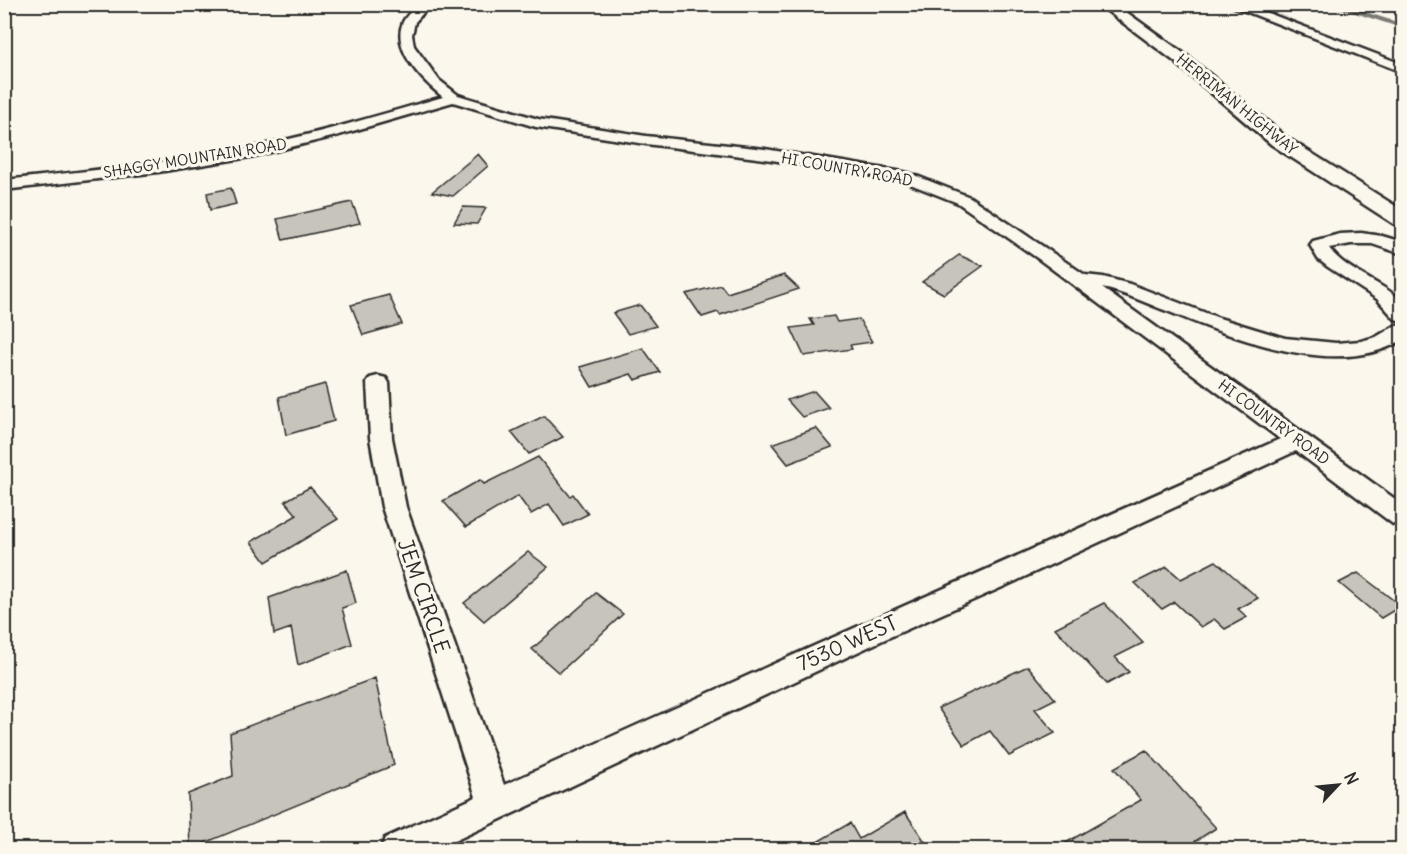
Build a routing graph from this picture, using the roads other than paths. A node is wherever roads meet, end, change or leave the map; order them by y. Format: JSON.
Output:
{"nodes":[{"id":1,"x":426,"y":4,"type":"edge"},
{"id":2,"x":1105,"y":4,"type":"edge"},
{"id":3,"x":1232,"y":4,"type":"edge"},
{"id":4,"x":1402,"y":68,"type":"edge"},
{"id":5,"x":453,"y":98,"type":"junction"},
{"id":6,"x":4,"y":185,"type":"edge"},
{"id":7,"x":1402,"y":219,"type":"edge"},
{"id":8,"x":1402,"y":249,"type":"edge"},
{"id":9,"x":1081,"y":281,"type":"junction"},
{"id":10,"x":1402,"y":315,"type":"edge"},
{"id":11,"x":1402,"y":330,"type":"edge"},
{"id":12,"x":378,"y":383,"type":"dead end"},
{"id":13,"x":1299,"y":440,"type":"junction"},
{"id":14,"x":1402,"y":517,"type":"edge"},
{"id":15,"x":494,"y":804,"type":"junction"},
{"id":16,"x":397,"y":849,"type":"edge"}],
"edges":[{"from":1,"to":5,"type":"street","name":"HI COUNTRY ROAD"},
{"from":2,"to":7,"type":"main road","name":"HERRIMAN HIGHWAY"},
{"from":3,"to":4,"type":"street"},
{"from":5,"to":6,"type":"street","name":"SHAGGY MOUNTAIN ROAD"},
{"from":5,"to":9,"type":"street","name":"HI COUNTRY ROAD"},
{"from":8,"to":10,"type":"street"},
{"from":9,"to":11,"type":"street"},
{"from":9,"to":13,"type":"street","name":"HI COUNTRY ROAD"},
{"from":12,"to":15,"type":"street","name":"JEM CIRCLE"},
{"from":13,"to":14,"type":"street","name":"HI COUNTRY ROAD"},
{"from":13,"to":15,"type":"street","name":"7530 WEST"},
{"from":15,"to":16,"type":"street","name":"7530 WEST"}]}
